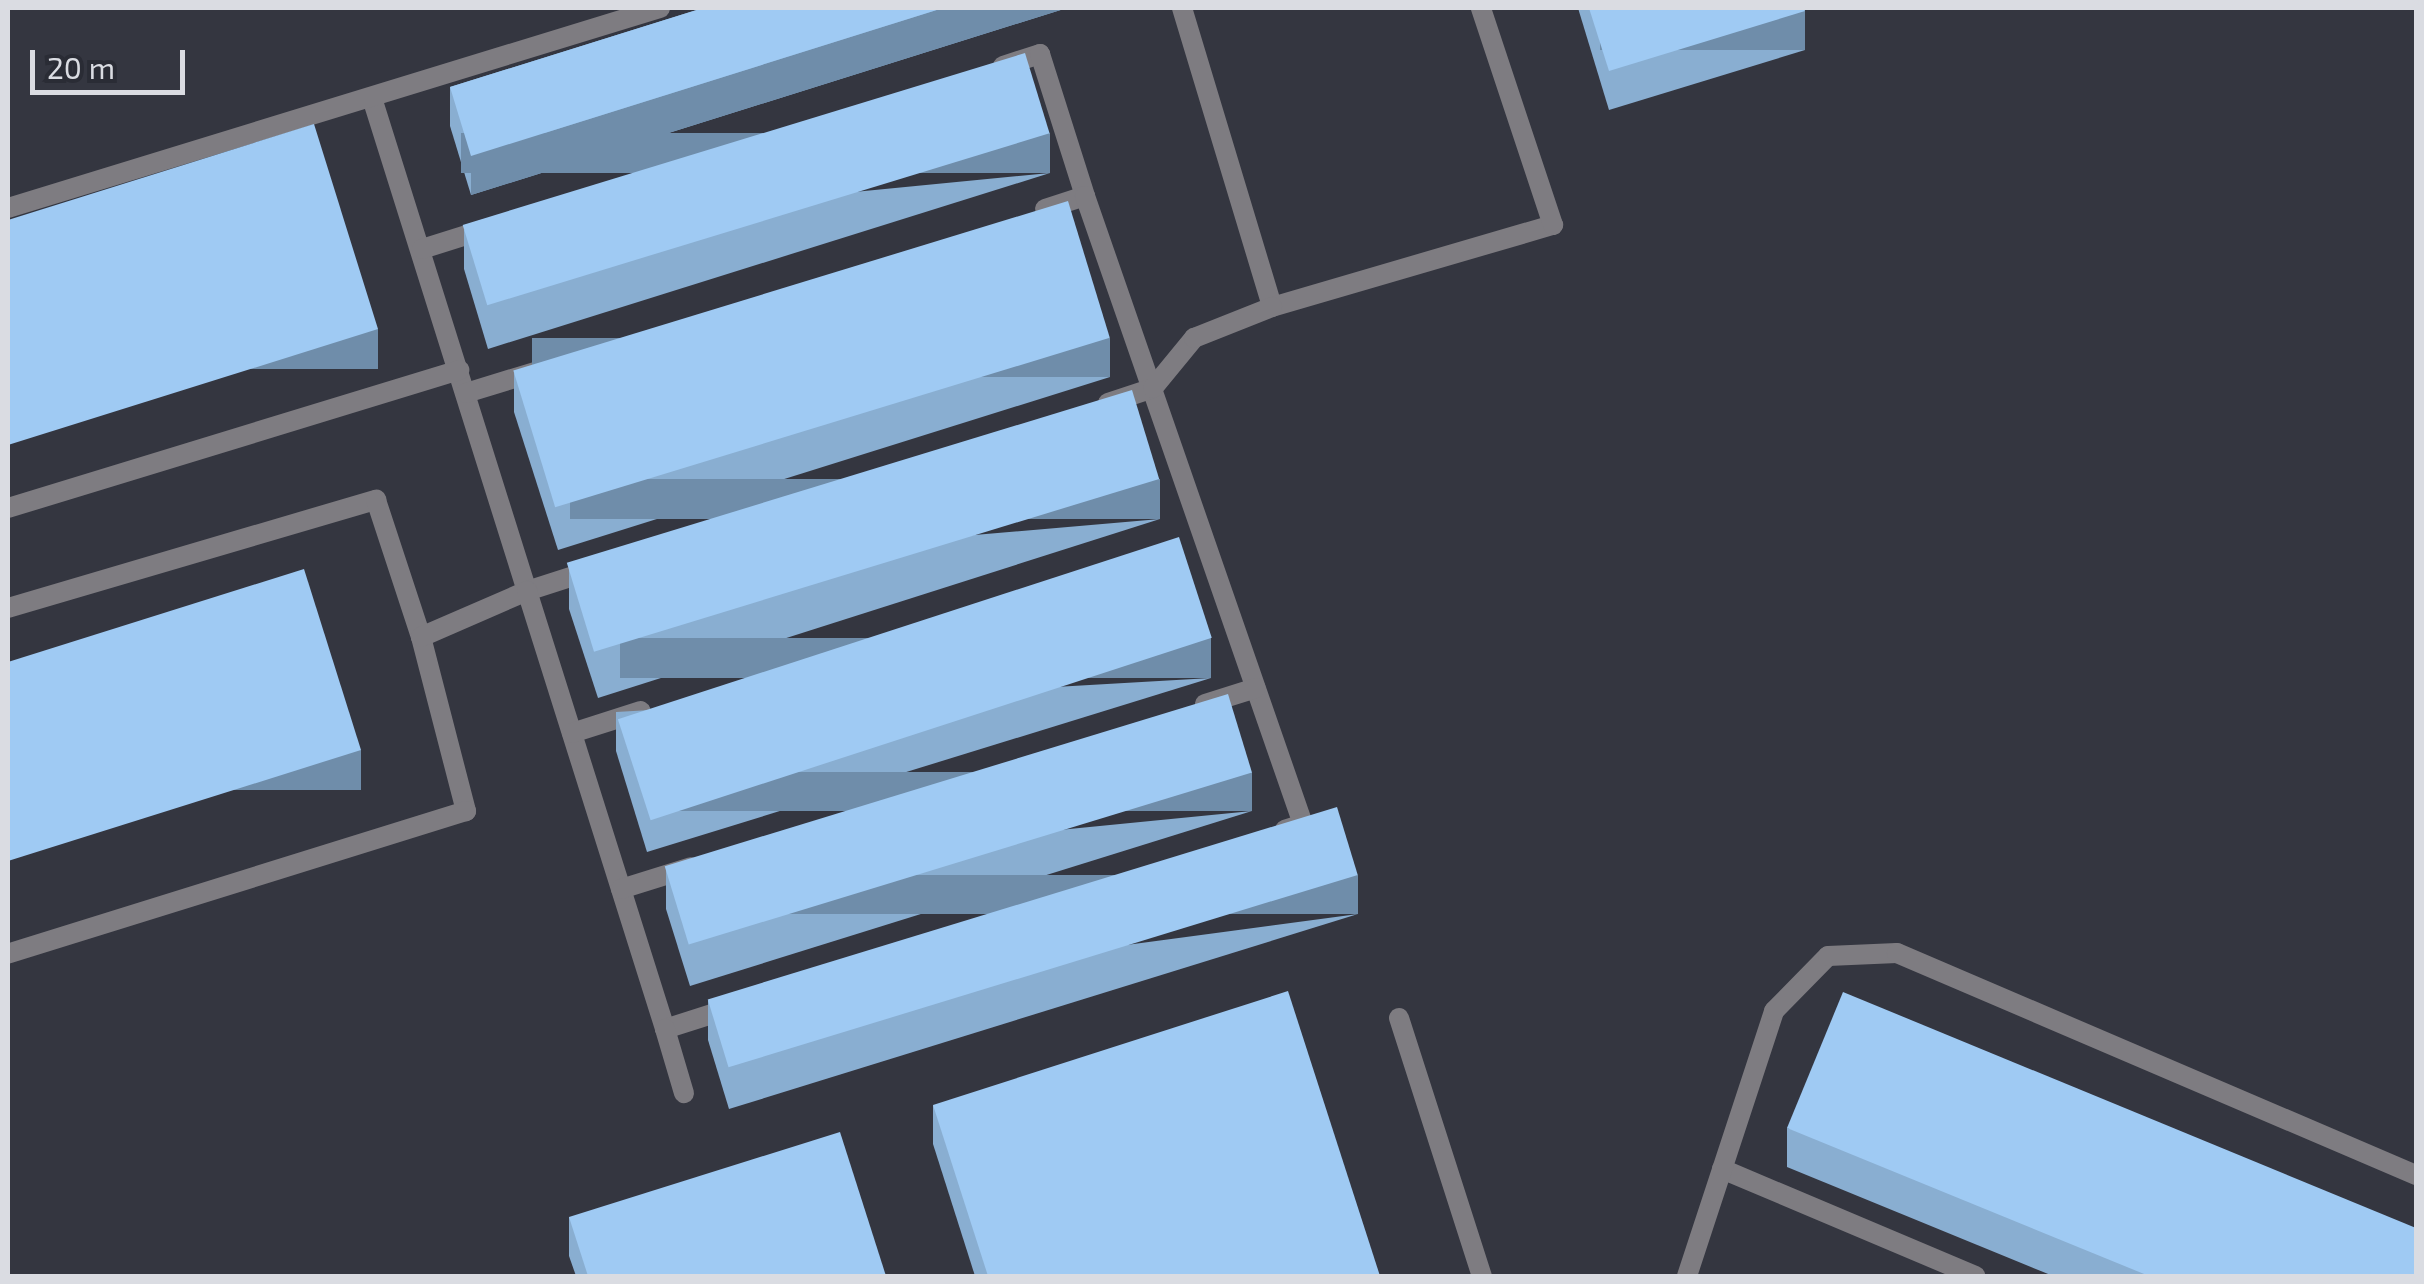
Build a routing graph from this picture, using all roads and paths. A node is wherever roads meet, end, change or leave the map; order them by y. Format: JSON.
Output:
{"nodes":[{"id":1,"x":660,"y":8,"type":"edge"},
{"id":2,"x":1182,"y":8,"type":"edge"},
{"id":3,"x":1481,"y":8,"type":"edge"},
{"id":4,"x":984,"y":72,"type":"edge"},
{"id":5,"x":372,"y":98,"type":"junction"},
{"id":6,"x":1086,"y":196,"type":"junction"},
{"id":7,"x":8,"y":208,"type":"edge"},
{"id":8,"x":1029,"y":214,"type":"edge"},
{"id":9,"x":515,"y":219,"type":"edge"},
{"id":10,"x":422,"y":248,"type":"junction"},
{"id":11,"x":1272,"y":308,"type":"junction"},
{"id":12,"x":560,"y":364,"type":"edge"},
{"id":13,"x":459,"y":370,"type":"junction"},
{"id":14,"x":1153,"y":388,"type":"junction"},
{"id":15,"x":466,"y":393,"type":"junction"},
{"id":16,"x":1077,"y":412,"type":"edge"},
{"id":17,"x":8,"y":508,"type":"edge"},
{"id":18,"x":622,"y":560,"type":"edge"},
{"id":19,"x":527,"y":590,"type":"junction"},
{"id":20,"x":8,"y":608,"type":"edge"},
{"id":21,"x":421,"y":637,"type":"junction"},
{"id":22,"x":1256,"y":688,"type":"junction"},
{"id":23,"x":664,"y":703,"type":"edge"},
{"id":24,"x":1182,"y":712,"type":"edge"},
{"id":25,"x":572,"y":733,"type":"junction"},
{"id":26,"x":1266,"y":836,"type":"edge"},
{"id":27,"x":714,"y":859,"type":"edge"},
{"id":28,"x":621,"y":889,"type":"junction"},
{"id":29,"x":8,"y":954,"type":"edge"},
{"id":30,"x":759,"y":999,"type":"edge"},
{"id":31,"x":1399,"y":1018,"type":"dead end"},
{"id":32,"x":666,"y":1029,"type":"junction"},
{"id":33,"x":684,"y":1093,"type":"dead end"},
{"id":34,"x":1722,"y":1169,"type":"junction"},
{"id":35,"x":2416,"y":1175,"type":"edge"},
{"id":36,"x":1482,"y":1276,"type":"edge"},
{"id":37,"x":1688,"y":1276,"type":"edge"},
{"id":38,"x":1975,"y":1276,"type":"edge"}],
"edges":[{"from":1,"to":5,"type":"lane"},
{"from":2,"to":11,"type":"lane"},
{"from":3,"to":11,"type":"lane"},
{"from":4,"to":6,"type":"lane"},
{"from":5,"to":7,"type":"lane"},
{"from":5,"to":10,"type":"lane"},
{"from":6,"to":8,"type":"lane"},
{"from":6,"to":14,"type":"lane"},
{"from":9,"to":10,"type":"lane"},
{"from":10,"to":13,"type":"lane"},
{"from":11,"to":14,"type":"lane"},
{"from":12,"to":15,"type":"lane"},
{"from":13,"to":15,"type":"lane"},
{"from":13,"to":17,"type":"lane"},
{"from":14,"to":16,"type":"lane"},
{"from":14,"to":22,"type":"lane"},
{"from":15,"to":19,"type":"lane"},
{"from":18,"to":19,"type":"lane"},
{"from":19,"to":21,"type":"lane"},
{"from":19,"to":25,"type":"lane"},
{"from":20,"to":21,"type":"lane"},
{"from":21,"to":29,"type":"lane"},
{"from":22,"to":24,"type":"lane"},
{"from":22,"to":26,"type":"lane"},
{"from":23,"to":25,"type":"lane"},
{"from":25,"to":28,"type":"lane"},
{"from":27,"to":28,"type":"lane"},
{"from":28,"to":32,"type":"lane"},
{"from":30,"to":32,"type":"lane"},
{"from":31,"to":36,"type":"lane"},
{"from":32,"to":33,"type":"lane"},
{"from":34,"to":35,"type":"lane"},
{"from":34,"to":37,"type":"lane"},
{"from":34,"to":38,"type":"lane"}]}
